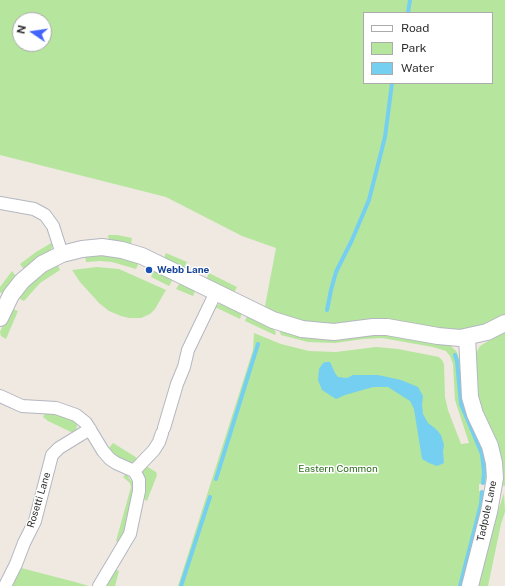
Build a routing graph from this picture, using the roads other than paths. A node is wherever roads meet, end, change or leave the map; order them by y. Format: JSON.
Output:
{"nodes":[{"id":1,"x":0,"y":203,"type":"edge"},
{"id":2,"x":62,"y":254,"type":"junction"},
{"id":3,"x":216,"y":292,"type":"junction"},
{"id":4,"x":0,"y":318,"type":"edge"},
{"id":5,"x":505,"y":323,"type":"edge"},
{"id":6,"x":467,"y":337,"type":"junction"},
{"id":7,"x":0,"y":396,"type":"edge"},
{"id":8,"x":90,"y":428,"type":"junction"},
{"id":9,"x":134,"y":471,"type":"junction"},
{"id":10,"x":5,"y":586,"type":"edge"},
{"id":11,"x":99,"y":586,"type":"edge"},
{"id":12,"x":470,"y":586,"type":"edge"}],
"edges":[{"from":1,"to":2,"type":"street"},
{"from":2,"to":3,"type":"street"},
{"from":2,"to":4,"type":"street"},
{"from":3,"to":6,"type":"street"},
{"from":3,"to":9,"type":"street"},
{"from":5,"to":6,"type":"street"},
{"from":6,"to":12,"type":"street","name":"Tadpole Lane"},
{"from":7,"to":8,"type":"street"},
{"from":8,"to":9,"type":"street"},
{"from":8,"to":10,"type":"street","name":"Rosetti Lane"},
{"from":9,"to":11,"type":"street"}]}
